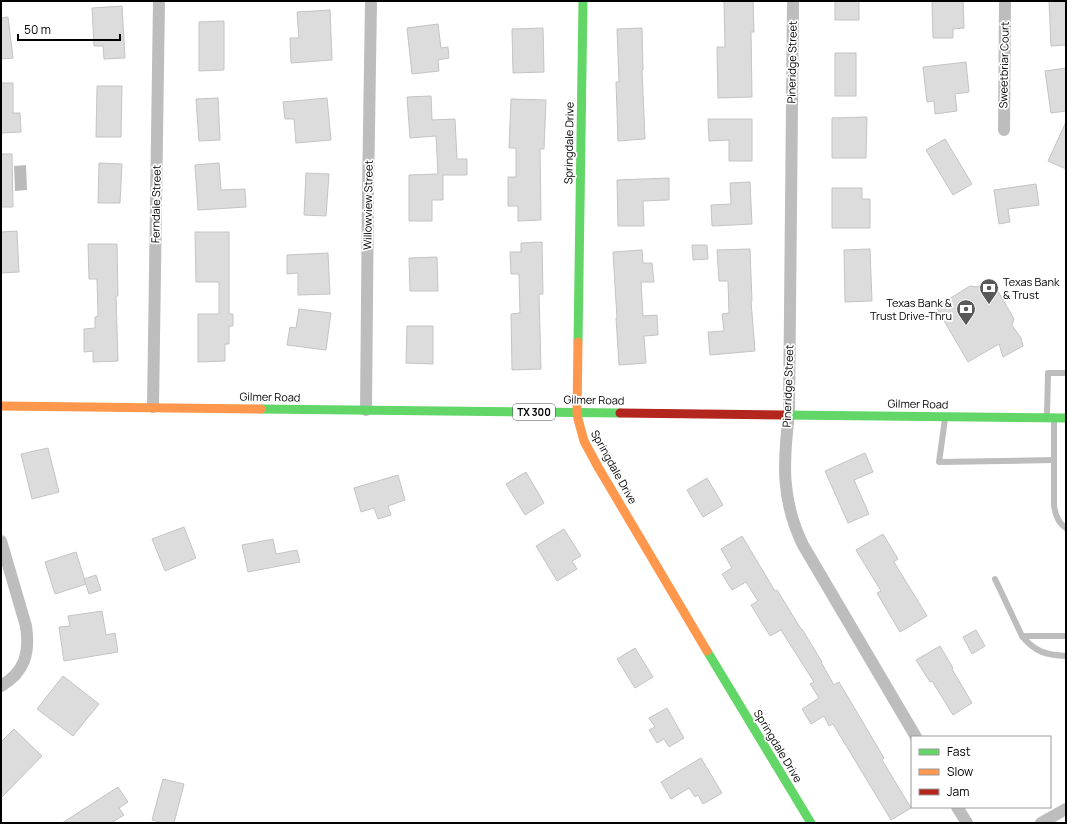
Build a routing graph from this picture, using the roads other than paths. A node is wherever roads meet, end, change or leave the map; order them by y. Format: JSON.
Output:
{"nodes":[{"id":1,"x":159,"y":1,"type":"edge"},
{"id":2,"x":371,"y":1,"type":"edge"},
{"id":3,"x":583,"y":1,"type":"edge"},
{"id":4,"x":793,"y":1,"type":"edge"},
{"id":5,"x":1005,"y":1,"type":"edge"},
{"id":6,"x":1004,"y":130,"type":"dead end"},
{"id":7,"x":1066,"y":373,"type":"edge"},
{"id":8,"x":1,"y":406,"type":"edge"},
{"id":9,"x":153,"y":407,"type":"junction"},
{"id":10,"x":366,"y":410,"type":"junction"},
{"id":11,"x":577,"y":412,"type":"junction"},
{"id":12,"x":789,"y":414,"type":"junction"},
{"id":13,"x":945,"y":416,"type":"junction"},
{"id":14,"x":1051,"y":417,"type":"junction"},
{"id":15,"x":1066,"y":418,"type":"edge"},
{"id":16,"x":1054,"y":460,"type":"junction"},
{"id":17,"x":1066,"y":528,"type":"edge"},
{"id":18,"x":1,"y":541,"type":"edge"},
{"id":19,"x":995,"y":579,"type":"dead end"},
{"id":20,"x":1022,"y":636,"type":"junction"},
{"id":21,"x":1066,"y":636,"type":"edge"},
{"id":22,"x":1066,"y":656,"type":"edge"},
{"id":23,"x":1,"y":686,"type":"edge"},
{"id":24,"x":915,"y":736,"type":"edge"},
{"id":25,"x":958,"y":808,"type":"edge"},
{"id":26,"x":1066,"y":809,"type":"edge"},
{"id":27,"x":811,"y":823,"type":"edge"},
{"id":28,"x":967,"y":823,"type":"edge"},
{"id":29,"x":1042,"y":823,"type":"edge"}],
"edges":[{"from":1,"to":9,"type":"street","name":"Ferndale Street"},
{"from":2,"to":10,"type":"street","name":"Willowview Street"},
{"from":3,"to":11,"type":"main road","name":"Springdale Drive"},
{"from":4,"to":12,"type":"street","name":"Pineridge Street"},
{"from":5,"to":6,"type":"street","name":"Sweetbriar Court"},
{"from":7,"to":14,"type":"lane"},
{"from":8,"to":9,"type":"main road","name":"Gilmer Road","number":"TX 300"},
{"from":9,"to":10,"type":"main road","name":"Gilmer Road","number":"TX 300"},
{"from":10,"to":11,"type":"main road","name":"Gilmer Road","number":"TX 300"},
{"from":11,"to":12,"type":"main road","name":"Gilmer Road","number":"TX 300"},
{"from":11,"to":27,"type":"main road","name":"Springdale Drive"},
{"from":12,"to":13,"type":"main road","name":"Gilmer Road","number":"TX 300"},
{"from":12,"to":24,"type":"street","name":"Pineridge Street"},
{"from":13,"to":14,"type":"main road","name":"Gilmer Road","number":"TX 300"},
{"from":13,"to":16,"type":"lane"},
{"from":14,"to":15,"type":"main road","name":"Gilmer Road","number":"TX 300"},
{"from":14,"to":16,"type":"lane"},
{"from":16,"to":17,"type":"lane"},
{"from":18,"to":23,"type":"street"},
{"from":19,"to":20,"type":"lane"},
{"from":20,"to":21,"type":"lane"},
{"from":20,"to":22,"type":"lane"},
{"from":25,"to":28,"type":"street"},
{"from":26,"to":29,"type":"street"}]}
